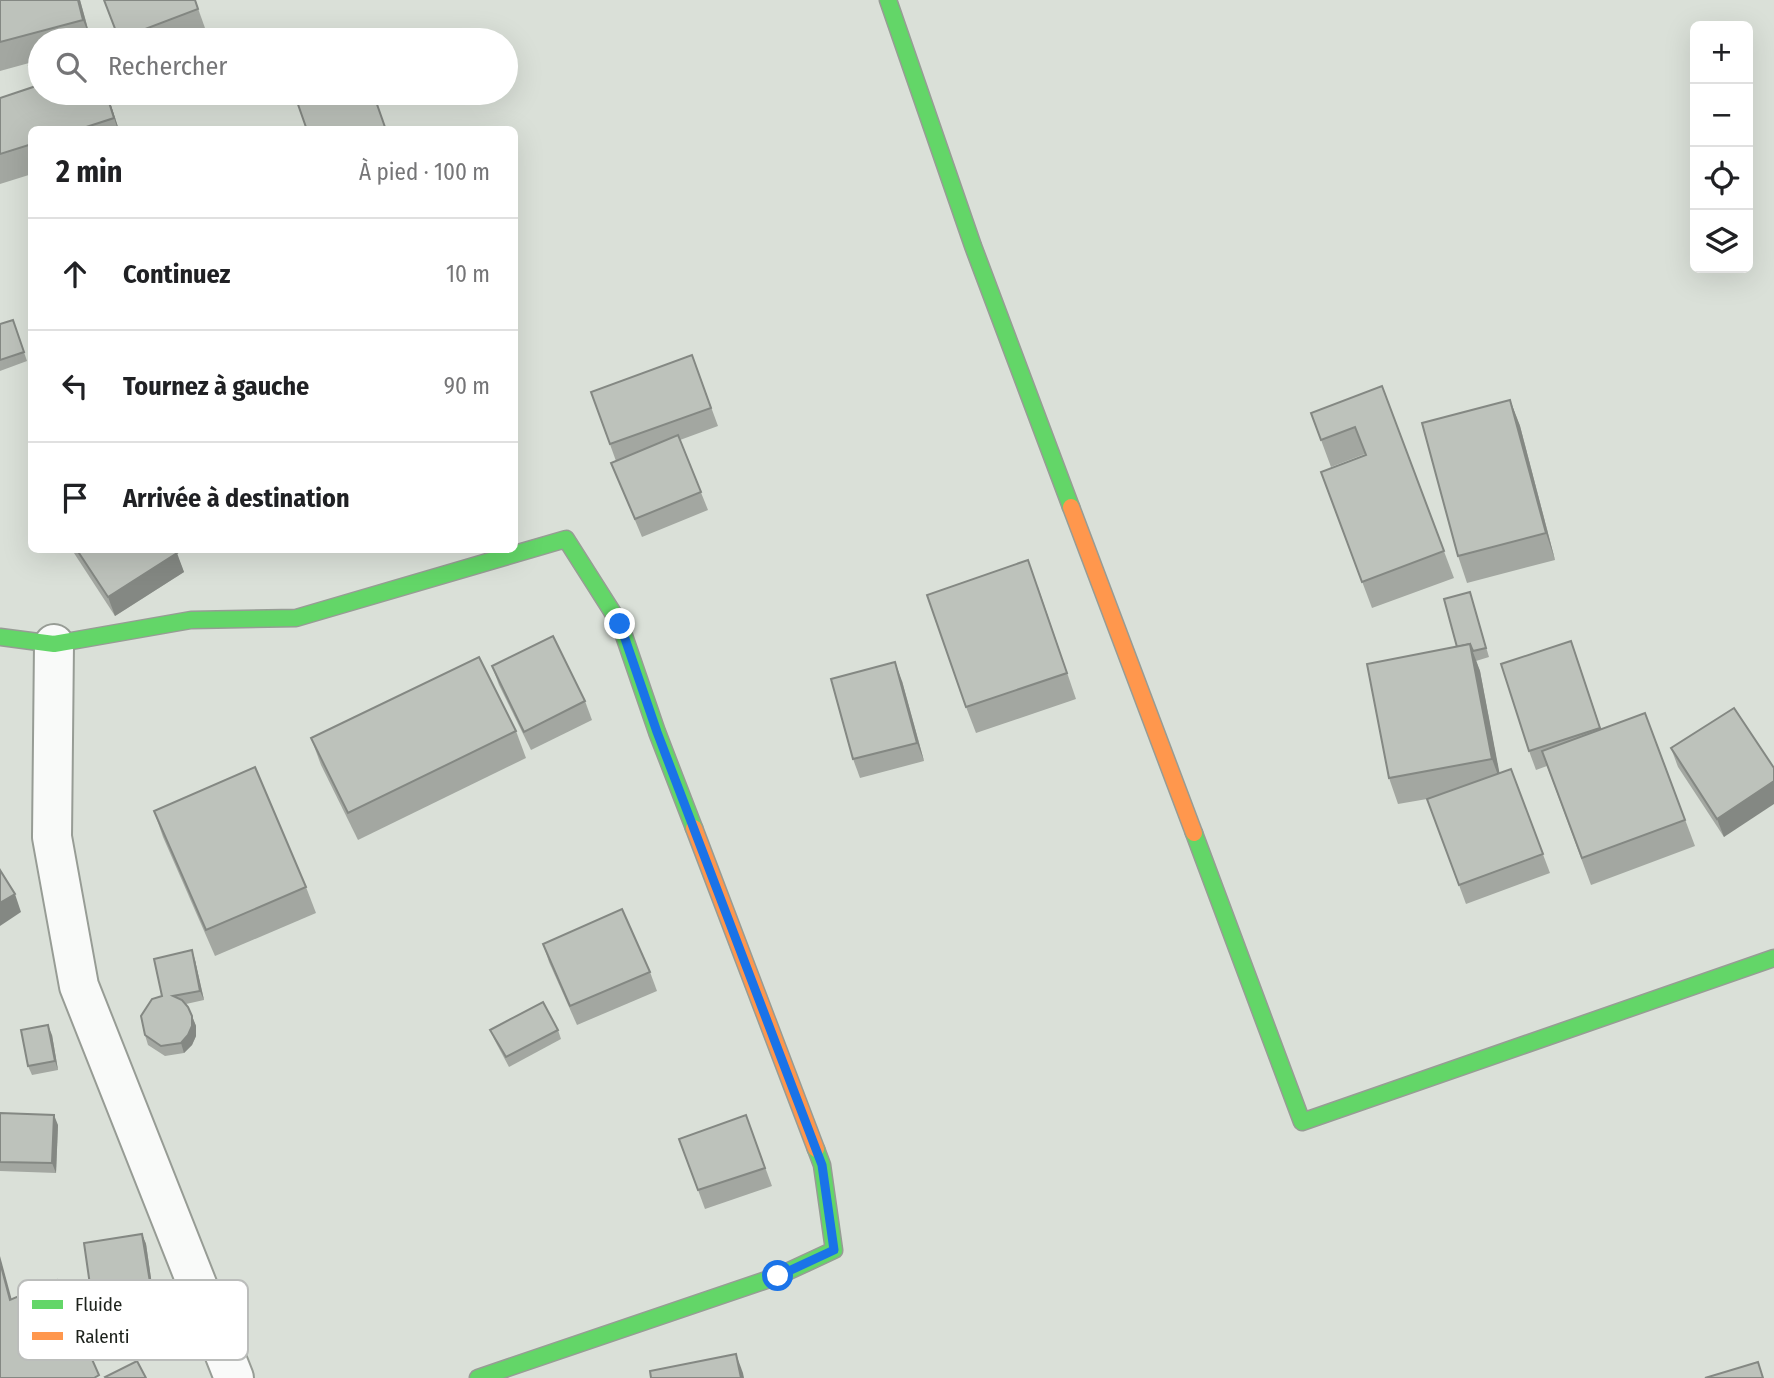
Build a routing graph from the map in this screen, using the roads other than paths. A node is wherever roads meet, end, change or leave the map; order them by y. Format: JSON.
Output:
{"nodes":[{"id":1,"x":888,"y":0,"type":"edge"},
{"id":2,"x":0,"y":637,"type":"edge"},
{"id":3,"x":54,"y":644,"type":"junction"},
{"id":4,"x":1774,"y":958,"type":"edge"},
{"id":5,"x":195,"y":1280,"type":"edge"},
{"id":6,"x":227,"y":1360,"type":"edge"},
{"id":7,"x":234,"y":1378,"type":"edge"},
{"id":8,"x":478,"y":1378,"type":"edge"}],
"edges":[{"from":1,"to":4,"type":"street"},
{"from":2,"to":3,"type":"street"},
{"from":3,"to":5,"type":"street"},
{"from":3,"to":8,"type":"street"},
{"from":6,"to":7,"type":"street"}]}
